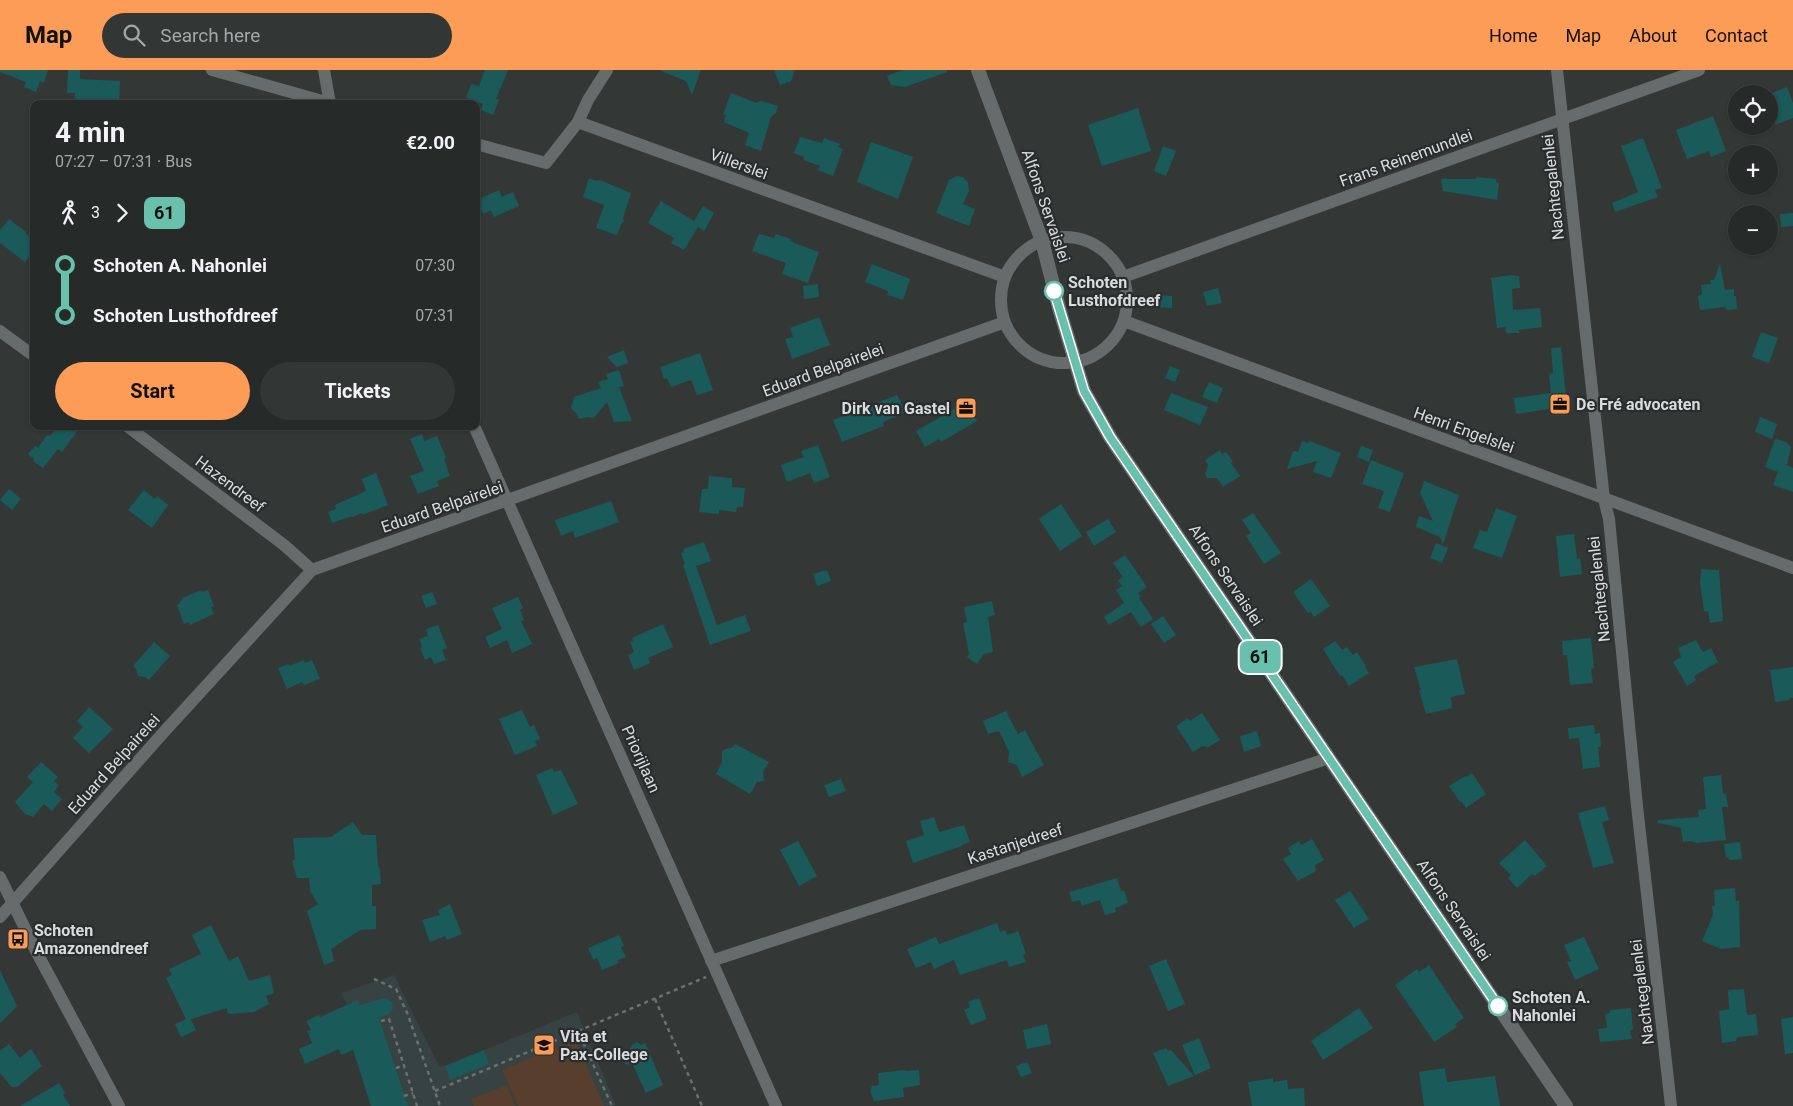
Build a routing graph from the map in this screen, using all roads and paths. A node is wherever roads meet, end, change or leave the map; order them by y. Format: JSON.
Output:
{"nodes":[{"id":1,"x":212,"y":70,"type":"edge"},
{"id":2,"x":324,"y":70,"type":"edge"},
{"id":3,"x":607,"y":70,"type":"edge"},
{"id":4,"x":978,"y":70,"type":"edge"},
{"id":5,"x":1557,"y":70,"type":"edge"},
{"id":6,"x":1699,"y":70,"type":"edge"},
{"id":7,"x":320,"y":100,"type":"edge"},
{"id":8,"x":330,"y":100,"type":"edge"},
{"id":9,"x":1562,"y":120,"type":"junction"},
{"id":10,"x":578,"y":122,"type":"junction"},
{"id":11,"x":480,"y":145,"type":"edge"},
{"id":12,"x":1042,"y":241,"type":"junction"},
{"id":13,"x":1005,"y":277,"type":"junction"},
{"id":14,"x":1123,"y":277,"type":"junction"},
{"id":15,"x":1124,"y":321,"type":"junction"},
{"id":16,"x":1005,"y":322,"type":"junction"},
{"id":17,"x":0,"y":331,"type":"edge"},
{"id":18,"x":30,"y":353,"type":"edge"},
{"id":19,"x":1076,"y":362,"type":"junction"},
{"id":20,"x":131,"y":430,"type":"edge"},
{"id":21,"x":476,"y":430,"type":"edge"},
{"id":22,"x":1604,"y":499,"type":"junction"},
{"id":23,"x":508,"y":501,"type":"junction"},
{"id":24,"x":1793,"y":568,"type":"edge"},
{"id":25,"x":312,"y":570,"type":"junction"},
{"id":26,"x":1329,"y":758,"type":"junction"},
{"id":27,"x":0,"y":877,"type":"edge"},
{"id":28,"x":12,"y":903,"type":"junction"},
{"id":29,"x":0,"y":917,"type":"edge"},
{"id":30,"x":714,"y":967,"type":"junction"},
{"id":31,"x":374,"y":979,"type":"dead end"},
{"id":32,"x":655,"y":999,"type":"junction"},
{"id":33,"x":381,"y":1022,"type":"dead end"},
{"id":34,"x":578,"y":1031,"type":"junction"},
{"id":35,"x":404,"y":1066,"type":"junction"},
{"id":36,"x":396,"y":1068,"type":"dead end"},
{"id":37,"x":435,"y":1091,"type":"junction"},
{"id":38,"x":413,"y":1093,"type":"junction"},
{"id":39,"x":404,"y":1096,"type":"dead end"},
{"id":40,"x":119,"y":1106,"type":"edge"},
{"id":41,"x":417,"y":1106,"type":"edge"},
{"id":42,"x":440,"y":1106,"type":"edge"},
{"id":43,"x":612,"y":1106,"type":"edge"},
{"id":44,"x":702,"y":1106,"type":"edge"},
{"id":45,"x":776,"y":1106,"type":"edge"},
{"id":46,"x":1566,"y":1106,"type":"edge"},
{"id":47,"x":1671,"y":1106,"type":"edge"}],
"edges":[{"from":1,"to":7,"type":"street"},
{"from":2,"to":8,"type":"street"},
{"from":3,"to":10,"type":"street"},
{"from":4,"to":12,"type":"street","name":"Alfons Servaislei"},
{"from":5,"to":9,"type":"street","name":"Nachtegalenlei"},
{"from":6,"to":9,"type":"street","name":"Frans Reinemundlei"},
{"from":9,"to":14,"type":"street","name":"Frans Reinemundlei"},
{"from":9,"to":22,"type":"street","name":"Nachtegalenlei"},
{"from":10,"to":11,"type":"street"},
{"from":10,"to":13,"type":"street","name":"Villerslei"},
{"from":12,"to":13,"type":"street"},
{"from":12,"to":14,"type":"street"},
{"from":12,"to":19,"type":"street","name":"Alfons Servaislei"},
{"from":13,"to":16,"type":"street"},
{"from":14,"to":15,"type":"street"},
{"from":15,"to":19,"type":"street"},
{"from":15,"to":22,"type":"street","name":"Henri Engelslei"},
{"from":16,"to":19,"type":"street"},
{"from":16,"to":23,"type":"street","name":"Eduard Belpairelei"},
{"from":17,"to":18,"type":"street"},
{"from":19,"to":26,"type":"street","name":"Alfons Servaislei"},
{"from":20,"to":25,"type":"street","name":"Hazendreef"},
{"from":21,"to":23,"type":"street","name":"Priorijlaan"},
{"from":22,"to":24,"type":"street","name":"Henri Engelslei"},
{"from":22,"to":47,"type":"street","name":"Nachtegalenlei"},
{"from":23,"to":25,"type":"street","name":"Eduard Belpairelei"},
{"from":23,"to":30,"type":"street","name":"Priorijlaan"},
{"from":25,"to":28,"type":"street","name":"Eduard Belpairelei"},
{"from":26,"to":30,"type":"street","name":"Kastanjedreef"},
{"from":26,"to":46,"type":"street","name":"Alfons Servaislei"},
{"from":27,"to":28,"type":"street"},
{"from":28,"to":29,"type":"street","name":"Eduard Belpairelei"},
{"from":28,"to":40,"type":"street"},
{"from":30,"to":32,"type":"path"},
{"from":30,"to":45,"type":"street","name":"Priorijlaan"},
{"from":31,"to":37,"type":"path"},
{"from":32,"to":34,"type":"path"},
{"from":32,"to":44,"type":"path"},
{"from":33,"to":35,"type":"path"},
{"from":34,"to":37,"type":"path"},
{"from":34,"to":43,"type":"path"},
{"from":35,"to":36,"type":"path"},
{"from":35,"to":38,"type":"path"},
{"from":37,"to":42,"type":"path"},
{"from":38,"to":39,"type":"path"},
{"from":38,"to":41,"type":"path"}]}
